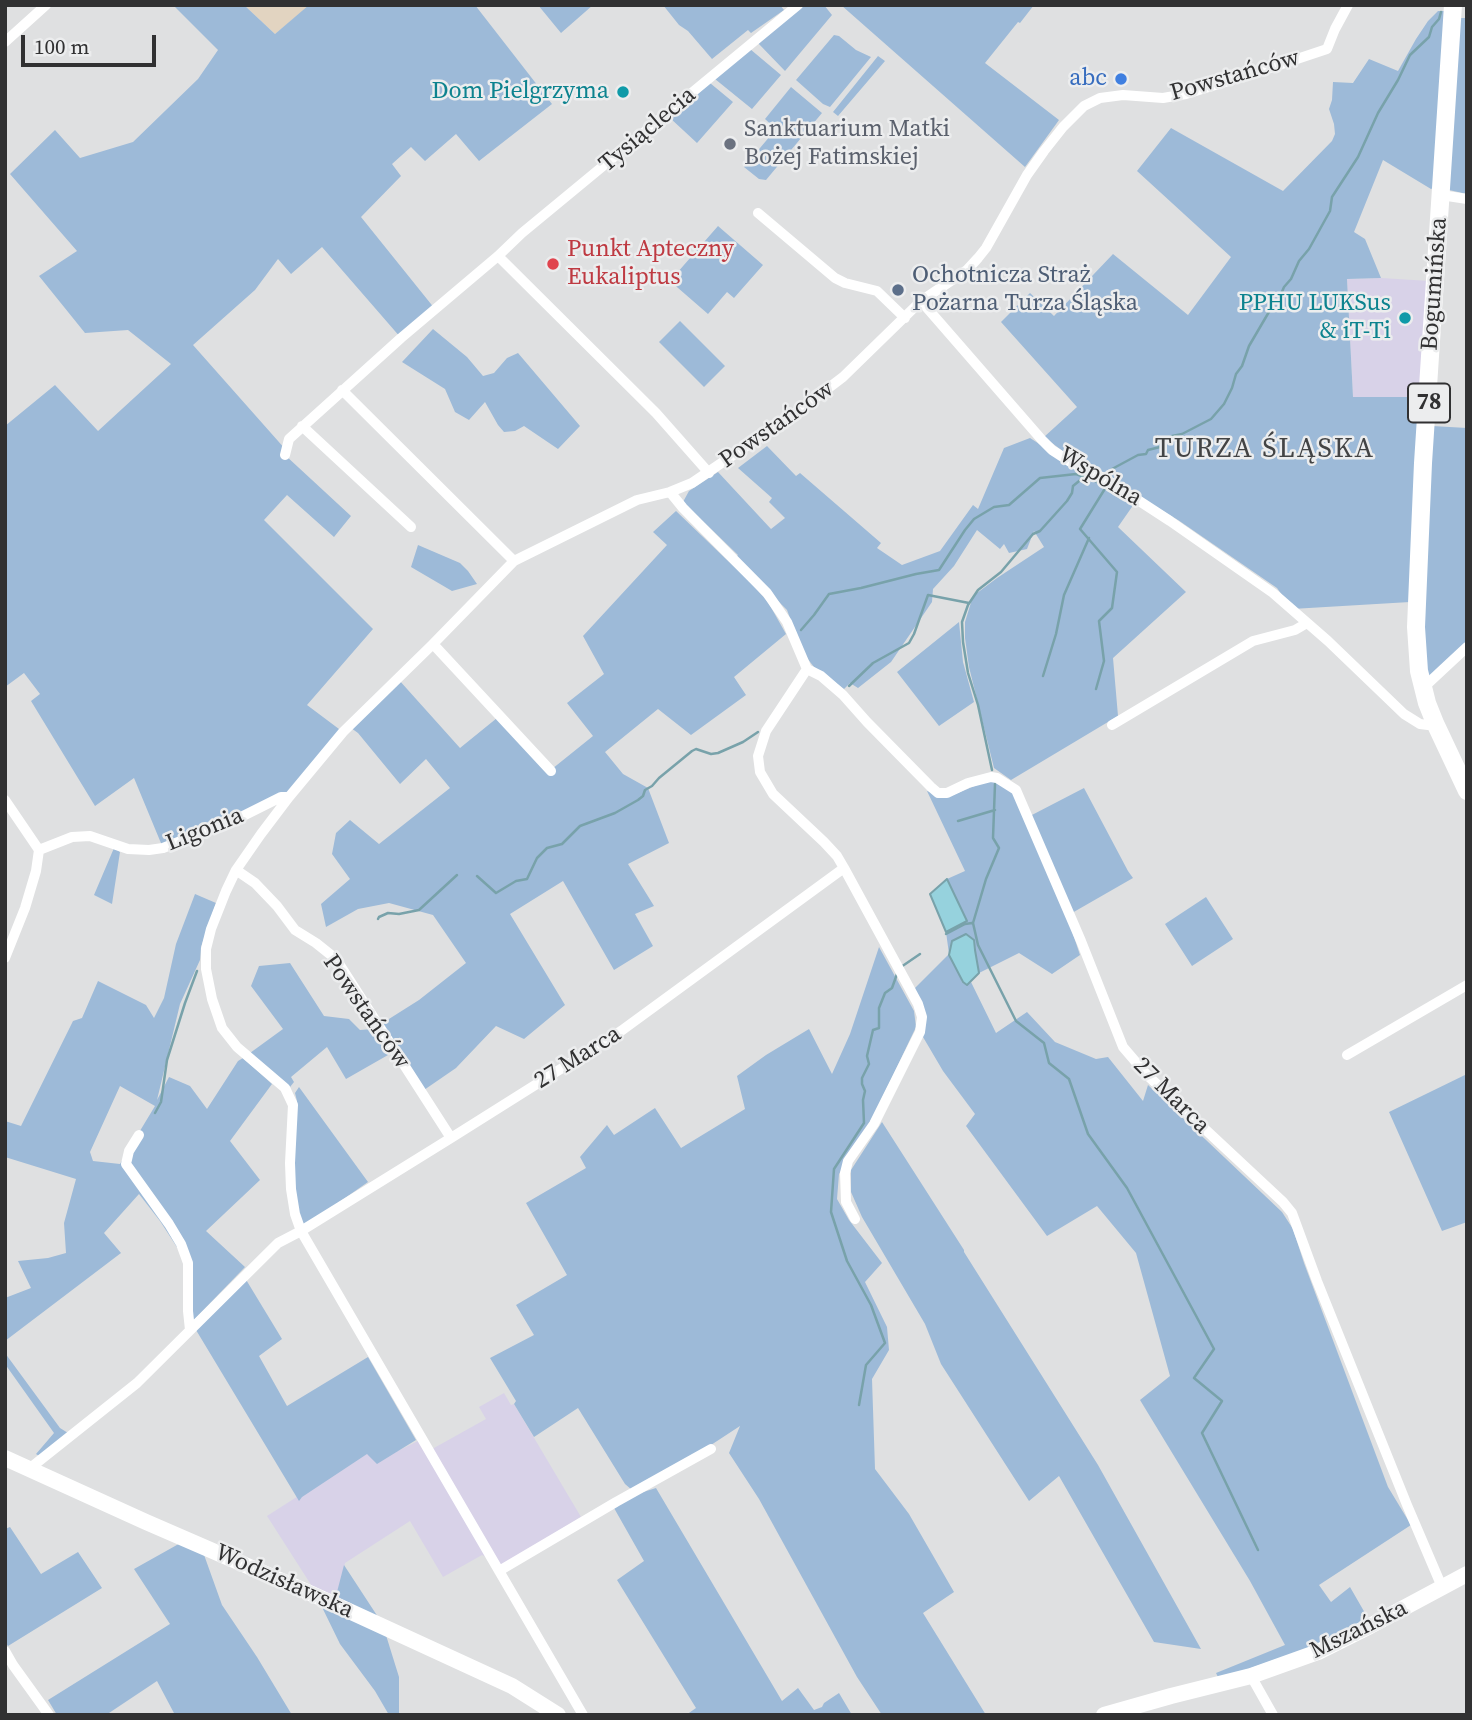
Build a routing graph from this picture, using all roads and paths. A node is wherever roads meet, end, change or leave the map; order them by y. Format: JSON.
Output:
{"nodes":[{"id":1,"x":46,"y":5,"type":"edge"},
{"id":2,"x":798,"y":5,"type":"edge"},
{"id":3,"x":1348,"y":5,"type":"edge"},
{"id":4,"x":1453,"y":5,"type":"edge"},
{"id":5,"x":5,"y":42,"type":"edge"},
{"id":6,"x":1441,"y":195,"type":"junction"},
{"id":7,"x":1467,"y":199,"type":"edge"},
{"id":8,"x":758,"y":213,"type":"dead end"},
{"id":9,"x":498,"y":256,"type":"junction"},
{"id":10,"x":921,"y":301,"type":"junction"},
{"id":11,"x":905,"y":318,"type":"junction"},
{"id":12,"x":342,"y":390,"type":"junction"},
{"id":13,"x":302,"y":426,"type":"junction"},
{"id":14,"x":285,"y":455,"type":"dead end"},
{"id":15,"x":709,"y":473,"type":"junction"},
{"id":16,"x":670,"y":492,"type":"junction"},
{"id":17,"x":411,"y":527,"type":"dead end"},
{"id":18,"x":514,"y":561,"type":"junction"},
{"id":19,"x":1307,"y":623,"type":"junction"},
{"id":20,"x":433,"y":644,"type":"junction"},
{"id":21,"x":1467,"y":647,"type":"edge"},
{"id":22,"x":807,"y":669,"type":"junction"},
{"id":23,"x":1423,"y":688,"type":"junction"},
{"id":24,"x":1435,"y":723,"type":"junction"},
{"id":25,"x":1112,"y":725,"type":"dead end"},
{"id":26,"x":551,"y":771,"type":"dead end"},
{"id":27,"x":1467,"y":791,"type":"edge"},
{"id":28,"x":289,"y":797,"type":"junction"},
{"id":29,"x":5,"y":800,"type":"edge"},
{"id":30,"x":39,"y":850,"type":"junction"},
{"id":31,"x":844,"y":868,"type":"junction"},
{"id":32,"x":236,"y":870,"type":"junction"},
{"id":33,"x":5,"y":958,"type":"edge"},
{"id":34,"x":1467,"y":985,"type":"edge"},
{"id":35,"x":1348,"y":1055,"type":"dead end"},
{"id":36,"x":139,"y":1136,"type":"dead end"},
{"id":37,"x":451,"y":1138,"type":"junction"},
{"id":38,"x":855,"y":1219,"type":"dead end"},
{"id":39,"x":301,"y":1231,"type":"junction"},
{"id":40,"x":190,"y":1330,"type":"junction"},
{"id":41,"x":710,"y":1449,"type":"dead end"},
{"id":42,"x":5,"y":1458,"type":"edge"},
{"id":43,"x":29,"y":1469,"type":"junction"},
{"id":44,"x":499,"y":1572,"type":"junction"},
{"id":45,"x":1466,"y":1577,"type":"edge"},
{"id":46,"x":1443,"y":1587,"type":"junction"},
{"id":47,"x":5,"y":1651,"type":"edge"},
{"id":48,"x":1251,"y":1676,"type":"junction"},
{"id":49,"x":49,"y":1715,"type":"edge"},
{"id":50,"x":558,"y":1715,"type":"edge"},
{"id":51,"x":583,"y":1715,"type":"edge"},
{"id":52,"x":1104,"y":1715,"type":"edge"},
{"id":53,"x":1273,"y":1715,"type":"edge"}],
"edges":[{"from":1,"to":5,"type":"street"},
{"from":2,"to":9,"type":"street","name":"Tysiąclecia"},
{"from":3,"to":10,"type":"street","name":"Powstańców"},
{"from":4,"to":6,"type":"main road","name":"Bogumińska","number":"78"},
{"from":6,"to":7,"type":"street"},
{"from":6,"to":23,"type":"main road","name":"Bogumińska","number":"78"},
{"from":8,"to":11,"type":"street"},
{"from":9,"to":12,"type":"street","name":"Tysiąclecia"},
{"from":9,"to":15,"type":"street","name":"Powstańców"},
{"from":10,"to":11,"type":"street","name":"Powstańców"},
{"from":10,"to":19,"type":"street","name":"Wspólna"},
{"from":11,"to":15,"type":"street","name":"Powstańców"},
{"from":12,"to":13,"type":"street","name":"Tysiąclecia"},
{"from":12,"to":18,"type":"street"},
{"from":13,"to":14,"type":"street","name":"Tysiąclecia"},
{"from":13,"to":17,"type":"street"},
{"from":15,"to":16,"type":"street","name":"Powstańców"},
{"from":16,"to":18,"type":"street","name":"Powstańców"},
{"from":16,"to":22,"type":"street"},
{"from":18,"to":20,"type":"street","name":"Powstańców"},
{"from":19,"to":24,"type":"street","name":"Wspólna"},
{"from":19,"to":25,"type":"street"},
{"from":20,"to":26,"type":"street"},
{"from":20,"to":28,"type":"street","name":"Powstańców"},
{"from":21,"to":23,"type":"street"},
{"from":22,"to":31,"type":"street"},
{"from":22,"to":46,"type":"street","name":"27 Marca"},
{"from":23,"to":24,"type":"main road","name":"Bogumińska","number":"78"},
{"from":24,"to":27,"type":"main road","name":"Bogumińska","number":"78"},
{"from":28,"to":30,"type":"street","name":"Ligonia"},
{"from":28,"to":32,"type":"street","name":"Powstańców"},
{"from":29,"to":30,"type":"street"},
{"from":30,"to":33,"type":"street"},
{"from":31,"to":37,"type":"street","name":"27 Marca"},
{"from":31,"to":38,"type":"street"},
{"from":32,"to":37,"type":"street","name":"Powstańców"},
{"from":32,"to":39,"type":"street","name":"Powstańców"},
{"from":34,"to":35,"type":"street"},
{"from":36,"to":40,"type":"street"},
{"from":37,"to":39,"type":"street","name":"27 Marca"},
{"from":39,"to":40,"type":"street"},
{"from":39,"to":44,"type":"street"},
{"from":40,"to":43,"type":"street"},
{"from":41,"to":44,"type":"street"},
{"from":42,"to":43,"type":"street","name":"Wodzisławska"},
{"from":43,"to":50,"type":"street","name":"Wodzisławska"},
{"from":44,"to":51,"type":"street"},
{"from":45,"to":46,"type":"street","name":"Mszańska"},
{"from":46,"to":48,"type":"street","name":"Mszańska"},
{"from":47,"to":49,"type":"street"},
{"from":48,"to":52,"type":"street","name":"Mszańska"},
{"from":48,"to":53,"type":"street"}]}
